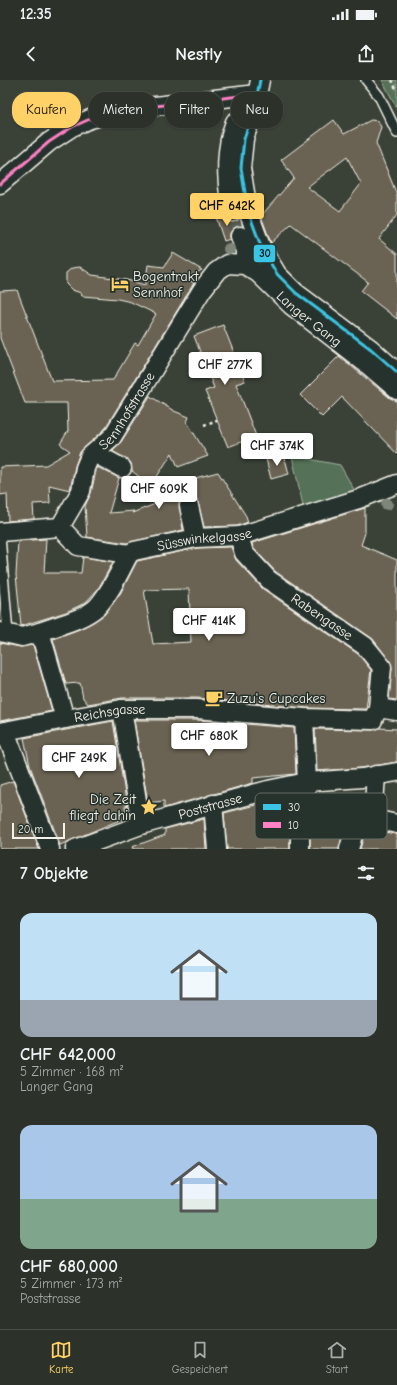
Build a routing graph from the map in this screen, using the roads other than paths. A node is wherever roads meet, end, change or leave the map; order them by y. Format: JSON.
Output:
{"nodes":[{"id":1,"x":366,"y":80,"type":"edge"},
{"id":2,"x":259,"y":87,"type":"edge"},
{"id":3,"x":395,"y":122,"type":"edge"},
{"id":4,"x":233,"y":128,"type":"edge"},
{"id":5,"x":397,"y":132,"type":"edge"},
{"id":6,"x":0,"y":184,"type":"edge"},
{"id":7,"x":232,"y":212,"type":"tunnel mouth"},
{"id":8,"x":240,"y":236,"type":"tunnel mouth"},
{"id":9,"x":245,"y":265,"type":"junction"},
{"id":10,"x":397,"y":372,"type":"edge"},
{"id":11,"x":397,"y":390,"type":"edge"},
{"id":12,"x":94,"y":453,"type":"junction"},
{"id":13,"x":122,"y":468,"type":"dead end"},
{"id":14,"x":397,"y":484,"type":"edge"},
{"id":15,"x":189,"y":506,"type":"dead end"},
{"id":16,"x":60,"y":527,"type":"junction"},
{"id":17,"x":0,"y":532,"type":"edge"},
{"id":18,"x":0,"y":536,"type":"edge"},
{"id":19,"x":239,"y":536,"type":"junction"},
{"id":20,"x":196,"y":538,"type":"junction"},
{"id":21,"x":129,"y":554,"type":"junction"},
{"id":22,"x":40,"y":632,"type":"junction"},
{"id":23,"x":10,"y":634,"type":"edge"},
{"id":24,"x":378,"y":708,"type":"junction"},
{"id":25,"x":122,"y":709,"type":"junction"},
{"id":26,"x":397,"y":711,"type":"edge"},
{"id":27,"x":304,"y":718,"type":"junction"},
{"id":28,"x":65,"y":719,"type":"junction"},
{"id":29,"x":2,"y":731,"type":"edge"},
{"id":30,"x":397,"y":772,"type":"edge"},
{"id":31,"x":376,"y":775,"type":"junction"},
{"id":32,"x":307,"y":782,"type":"junction"},
{"id":33,"x":260,"y":793,"type":"edge"},
{"id":34,"x":305,"y":793,"type":"edge"},
{"id":35,"x":371,"y":793,"type":"edge"},
{"id":36,"x":255,"y":794,"type":"edge"},
{"id":37,"x":213,"y":804,"type":"junction"},
{"id":38,"x":141,"y":825,"type":"junction"},
{"id":39,"x":354,"y":839,"type":"edge"},
{"id":40,"x":78,"y":848,"type":"edge"},
{"id":41,"x":50,"y":849,"type":"edge"},
{"id":42,"x":217,"y":849,"type":"edge"},
{"id":43,"x":349,"y":849,"type":"edge"}],
"edges":[{"from":1,"to":3,"type":"lane"},
{"from":2,"to":6,"type":"street"},
{"from":2,"to":10,"type":"street"},
{"from":3,"to":5,"type":"lane"},
{"from":4,"to":7,"type":"street"},
{"from":8,"to":9,"type":"street"},
{"from":9,"to":11,"type":"street","name":"Langer Gang"},
{"from":9,"to":12,"type":"street","name":"Sennhofstrasse"},
{"from":12,"to":13,"type":"street"},
{"from":12,"to":16,"type":"street","name":"Sennhofstrasse"},
{"from":14,"to":19,"type":"street","name":"Süsswinkelgasse"},
{"from":15,"to":20,"type":"street"},
{"from":16,"to":17,"type":"street"},
{"from":16,"to":21,"type":"street"},
{"from":18,"to":23,"type":"lane"},
{"from":19,"to":20,"type":"street","name":"Süsswinkelgasse"},
{"from":19,"to":24,"type":"street","name":"Rabengasse"},
{"from":20,"to":21,"type":"street","name":"Süsswinkelgasse"},
{"from":21,"to":22,"type":"street"},
{"from":22,"to":23,"type":"street"},
{"from":22,"to":28,"type":"street","name":"Reichsgasse"},
{"from":24,"to":26,"type":"street"},
{"from":24,"to":27,"type":"street","name":"Reichsgasse"},
{"from":25,"to":27,"type":"street","name":"Reichsgasse"},
{"from":25,"to":28,"type":"street","name":"Reichsgasse"},
{"from":25,"to":38,"type":"street"},
{"from":27,"to":32,"type":"street"},
{"from":28,"to":29,"type":"street"},
{"from":29,"to":41,"type":"street"},
{"from":30,"to":31,"type":"street","name":"Poststrasse"},
{"from":31,"to":32,"type":"street","name":"Poststrasse"},
{"from":31,"to":35,"type":"street"},
{"from":32,"to":33,"type":"street","name":"Poststrasse"},
{"from":32,"to":34,"type":"street"},
{"from":36,"to":37,"type":"street","name":"Poststrasse"},
{"from":37,"to":38,"type":"street","name":"Poststrasse"},
{"from":37,"to":42,"type":"street"},
{"from":38,"to":40,"type":"street","name":"Poststrasse"},
{"from":39,"to":43,"type":"street"}]}
